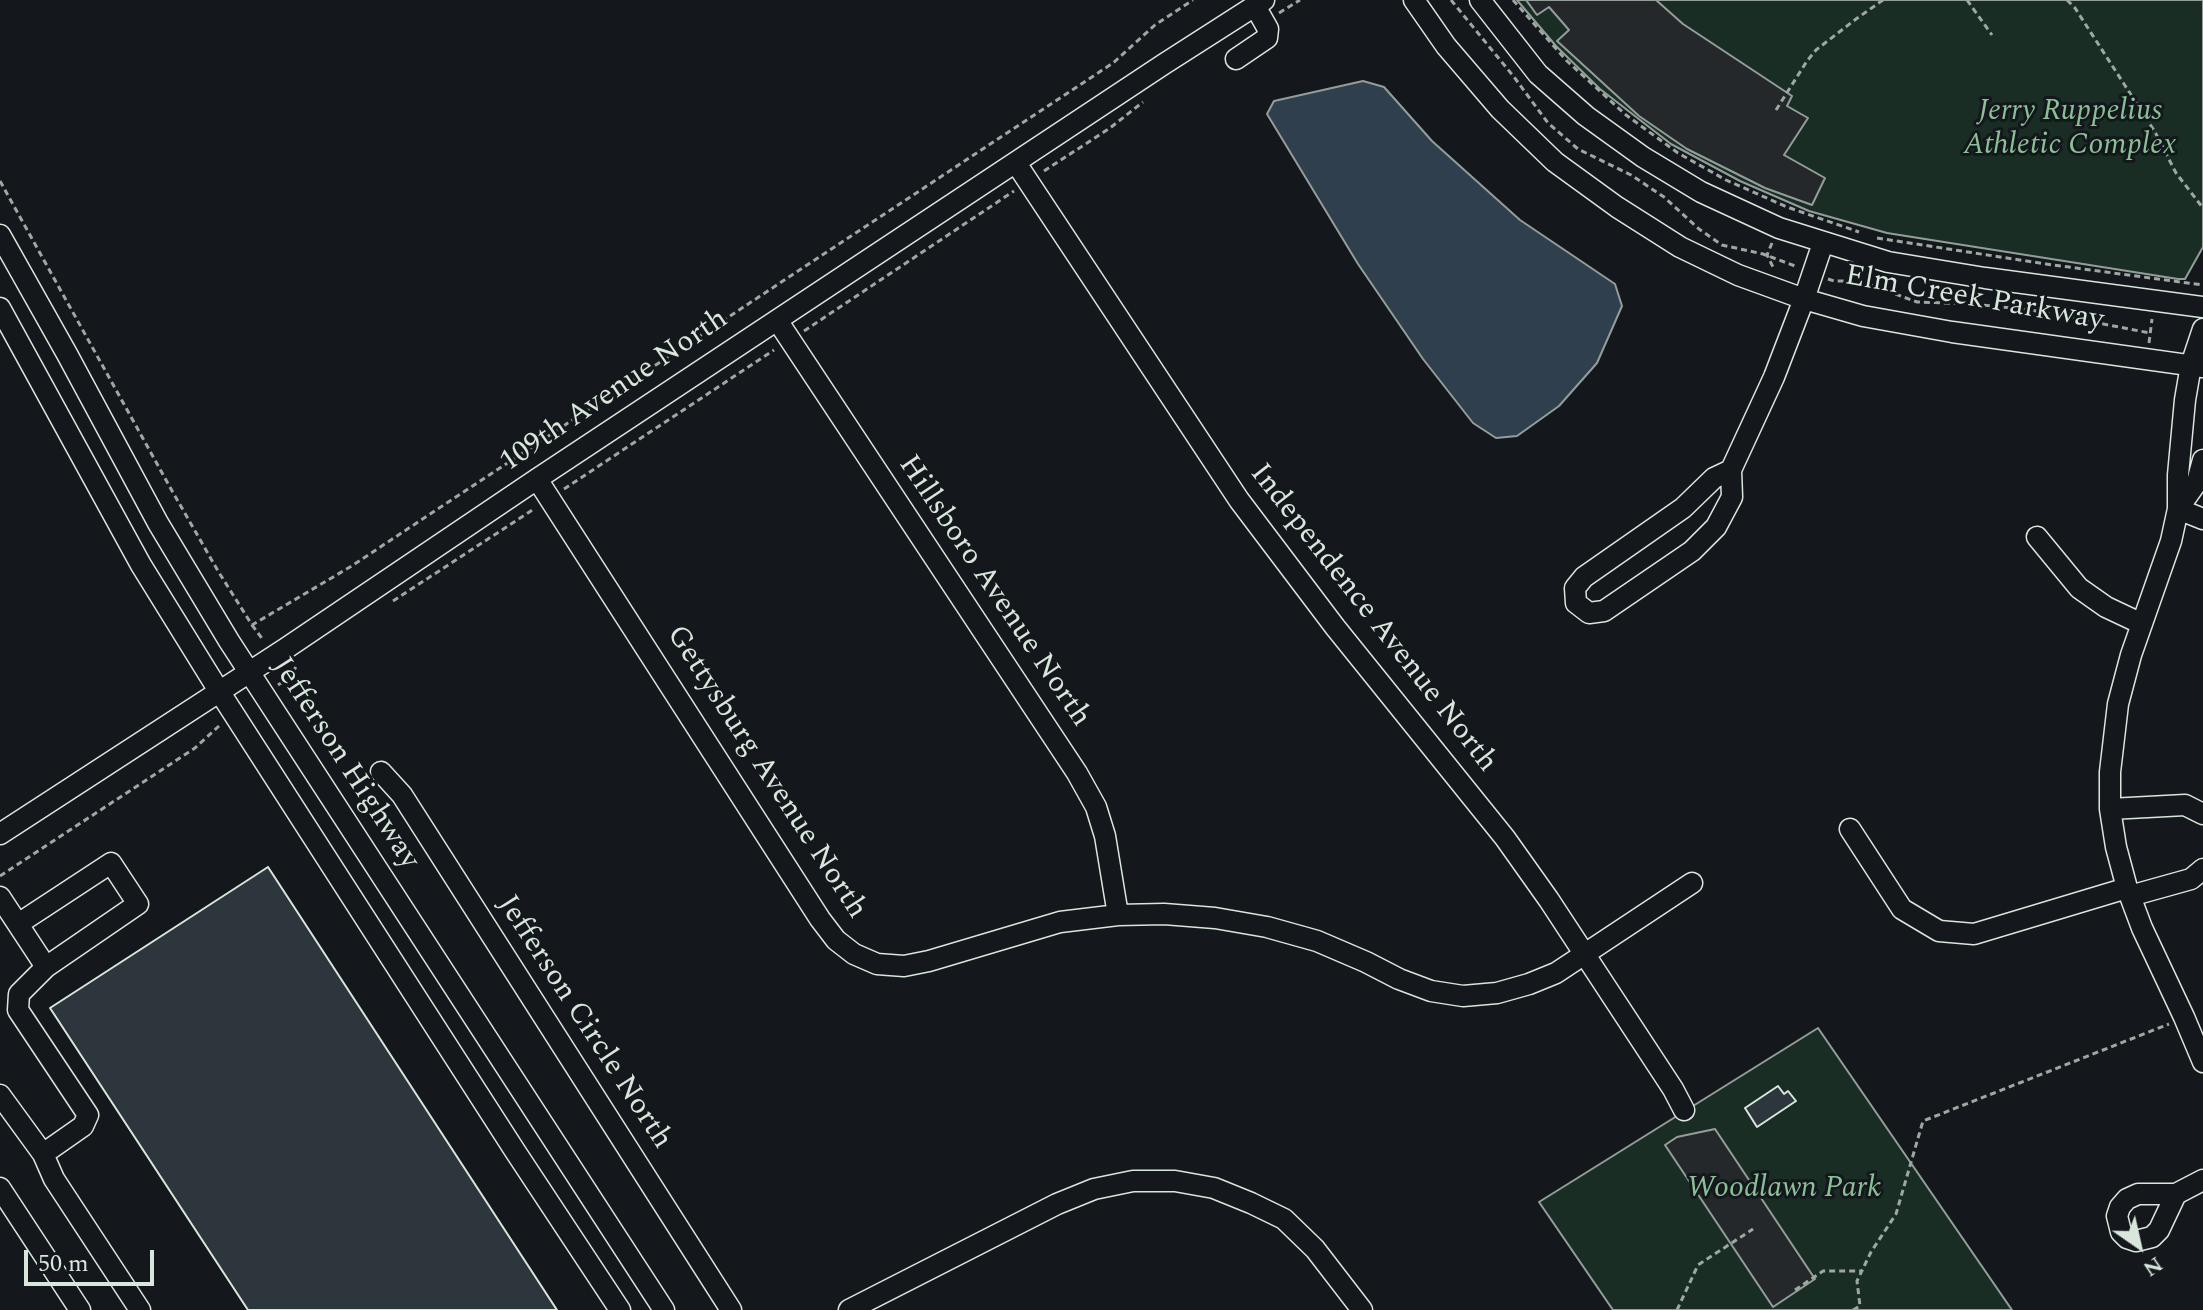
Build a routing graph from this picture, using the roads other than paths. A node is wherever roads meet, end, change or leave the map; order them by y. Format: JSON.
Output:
{"nodes":[{"id":1,"x":1414,"y":0,"type":"edge"},
{"id":2,"x":1480,"y":0,"type":"edge"},
{"id":3,"x":1259,"y":3,"type":"edge"},
{"id":4,"x":1236,"y":59,"type":"dead end"},
{"id":5,"x":1016,"y":163,"type":"junction"},
{"id":6,"x":0,"y":235,"type":"edge"},
{"id":7,"x":1823,"y":243,"type":"junction"},
{"id":8,"x":1804,"y":299,"type":"junction"},
{"id":9,"x":2203,"y":307,"type":"edge"},
{"id":10,"x":0,"y":308,"type":"edge"},
{"id":11,"x":777,"y":320,"type":"junction"},
{"id":12,"x":2203,"y":329,"type":"edge"},
{"id":13,"x":2197,"y":366,"type":"edge"},
{"id":14,"x":2203,"y":460,"type":"edge"},
{"id":15,"x":1731,"y":470,"type":"junction"},
{"id":16,"x":537,"y":479,"type":"junction"},
{"id":17,"x":2178,"y":509,"type":"junction"},
{"id":18,"x":2203,"y":519,"type":"edge"},
{"id":19,"x":2037,"y":537,"type":"dead end"},
{"id":20,"x":2142,"y":624,"type":"junction"},
{"id":21,"x":248,"y":672,"type":"junction"},
{"id":22,"x":219,"y":691,"type":"junction"},
{"id":23,"x":381,"y":772,"type":"dead end"},
{"id":24,"x":2110,"y":809,"type":"junction"},
{"id":25,"x":2203,"y":814,"type":"edge"},
{"id":26,"x":1850,"y":829,"type":"dead end"},
{"id":27,"x":0,"y":834,"type":"edge"},
{"id":28,"x":2203,"y":869,"type":"edge"},
{"id":29,"x":1692,"y":883,"type":"dead end"},
{"id":30,"x":2128,"y":892,"type":"junction"},
{"id":31,"x":0,"y":897,"type":"edge"},
{"id":32,"x":1118,"y":915,"type":"junction"},
{"id":33,"x":18,"y":924,"type":"junction"},
{"id":34,"x":1585,"y":955,"type":"junction"},
{"id":35,"x":46,"y":967,"type":"junction"},
{"id":36,"x":2203,"y":1062,"type":"edge"},
{"id":37,"x":0,"y":1095,"type":"edge"},
{"id":38,"x":1684,"y":1110,"type":"dead end"},
{"id":39,"x":43,"y":1154,"type":"junction"},
{"id":40,"x":2203,"y":1180,"type":"edge"},
{"id":41,"x":0,"y":1188,"type":"edge"},
{"id":42,"x":2176,"y":1194,"type":"dead end"},
{"id":43,"x":80,"y":1310,"type":"edge"},
{"id":44,"x":140,"y":1310,"type":"edge"},
{"id":45,"x":620,"y":1310,"type":"edge"},
{"id":46,"x":664,"y":1310,"type":"edge"},
{"id":47,"x":731,"y":1310,"type":"edge"},
{"id":48,"x":849,"y":1310,"type":"edge"},
{"id":49,"x":1362,"y":1310,"type":"edge"}],
"edges":[{"from":1,"to":8,"type":"street","name":"Elm Creek Parkway"},
{"from":2,"to":7,"type":"street","name":"Elm Creek Parkway"},
{"from":3,"to":4,"type":"street"},
{"from":3,"to":5,"type":"street","name":"109th Avenue North"},
{"from":5,"to":11,"type":"street","name":"109th Avenue North"},
{"from":5,"to":34,"type":"street","name":"Independence Avenue North"},
{"from":6,"to":21,"type":"street","name":"Jefferson Highway"},
{"from":7,"to":8,"type":"street"},
{"from":7,"to":9,"type":"street","name":"Elm Creek Parkway"},
{"from":8,"to":13,"type":"street","name":"Elm Creek Parkway"},
{"from":8,"to":15,"type":"street"},
{"from":10,"to":22,"type":"street"},
{"from":11,"to":16,"type":"street","name":"109th Avenue North"},
{"from":11,"to":32,"type":"street","name":"Hillsboro Avenue North"},
{"from":12,"to":13,"type":"street"},
{"from":13,"to":17,"type":"street"},
{"from":14,"to":17,"type":"street"},
{"from":15,"to":15,"type":"street"},
{"from":16,"to":21,"type":"street","name":"109th Avenue North"},
{"from":16,"to":32,"type":"street","name":"Gettysburg Avenue North"},
{"from":17,"to":18,"type":"street"},
{"from":17,"to":20,"type":"street"},
{"from":19,"to":20,"type":"street"},
{"from":20,"to":24,"type":"street"},
{"from":21,"to":22,"type":"street","name":"109th Avenue North"},
{"from":21,"to":46,"type":"street","name":"Jefferson Highway"},
{"from":22,"to":27,"type":"street","name":"109th Avenue North"},
{"from":22,"to":45,"type":"street"},
{"from":23,"to":47,"type":"street","name":"Jefferson Circle North"},
{"from":24,"to":25,"type":"street"},
{"from":24,"to":30,"type":"street"},
{"from":26,"to":30,"type":"street"},
{"from":28,"to":30,"type":"street"},
{"from":29,"to":34,"type":"street","name":"Gettysburg Avenue North"},
{"from":30,"to":36,"type":"street"},
{"from":31,"to":33,"type":"street"},
{"from":32,"to":34,"type":"street","name":"Gettysburg Avenue North"},
{"from":33,"to":35,"type":"street"},
{"from":33,"to":35,"type":"street"},
{"from":34,"to":38,"type":"street","name":"Independence Avenue North"},
{"from":35,"to":39,"type":"street"},
{"from":37,"to":39,"type":"street"},
{"from":39,"to":44,"type":"street"},
{"from":40,"to":42,"type":"street"},
{"from":41,"to":43,"type":"street"},
{"from":48,"to":49,"type":"street"}]}
